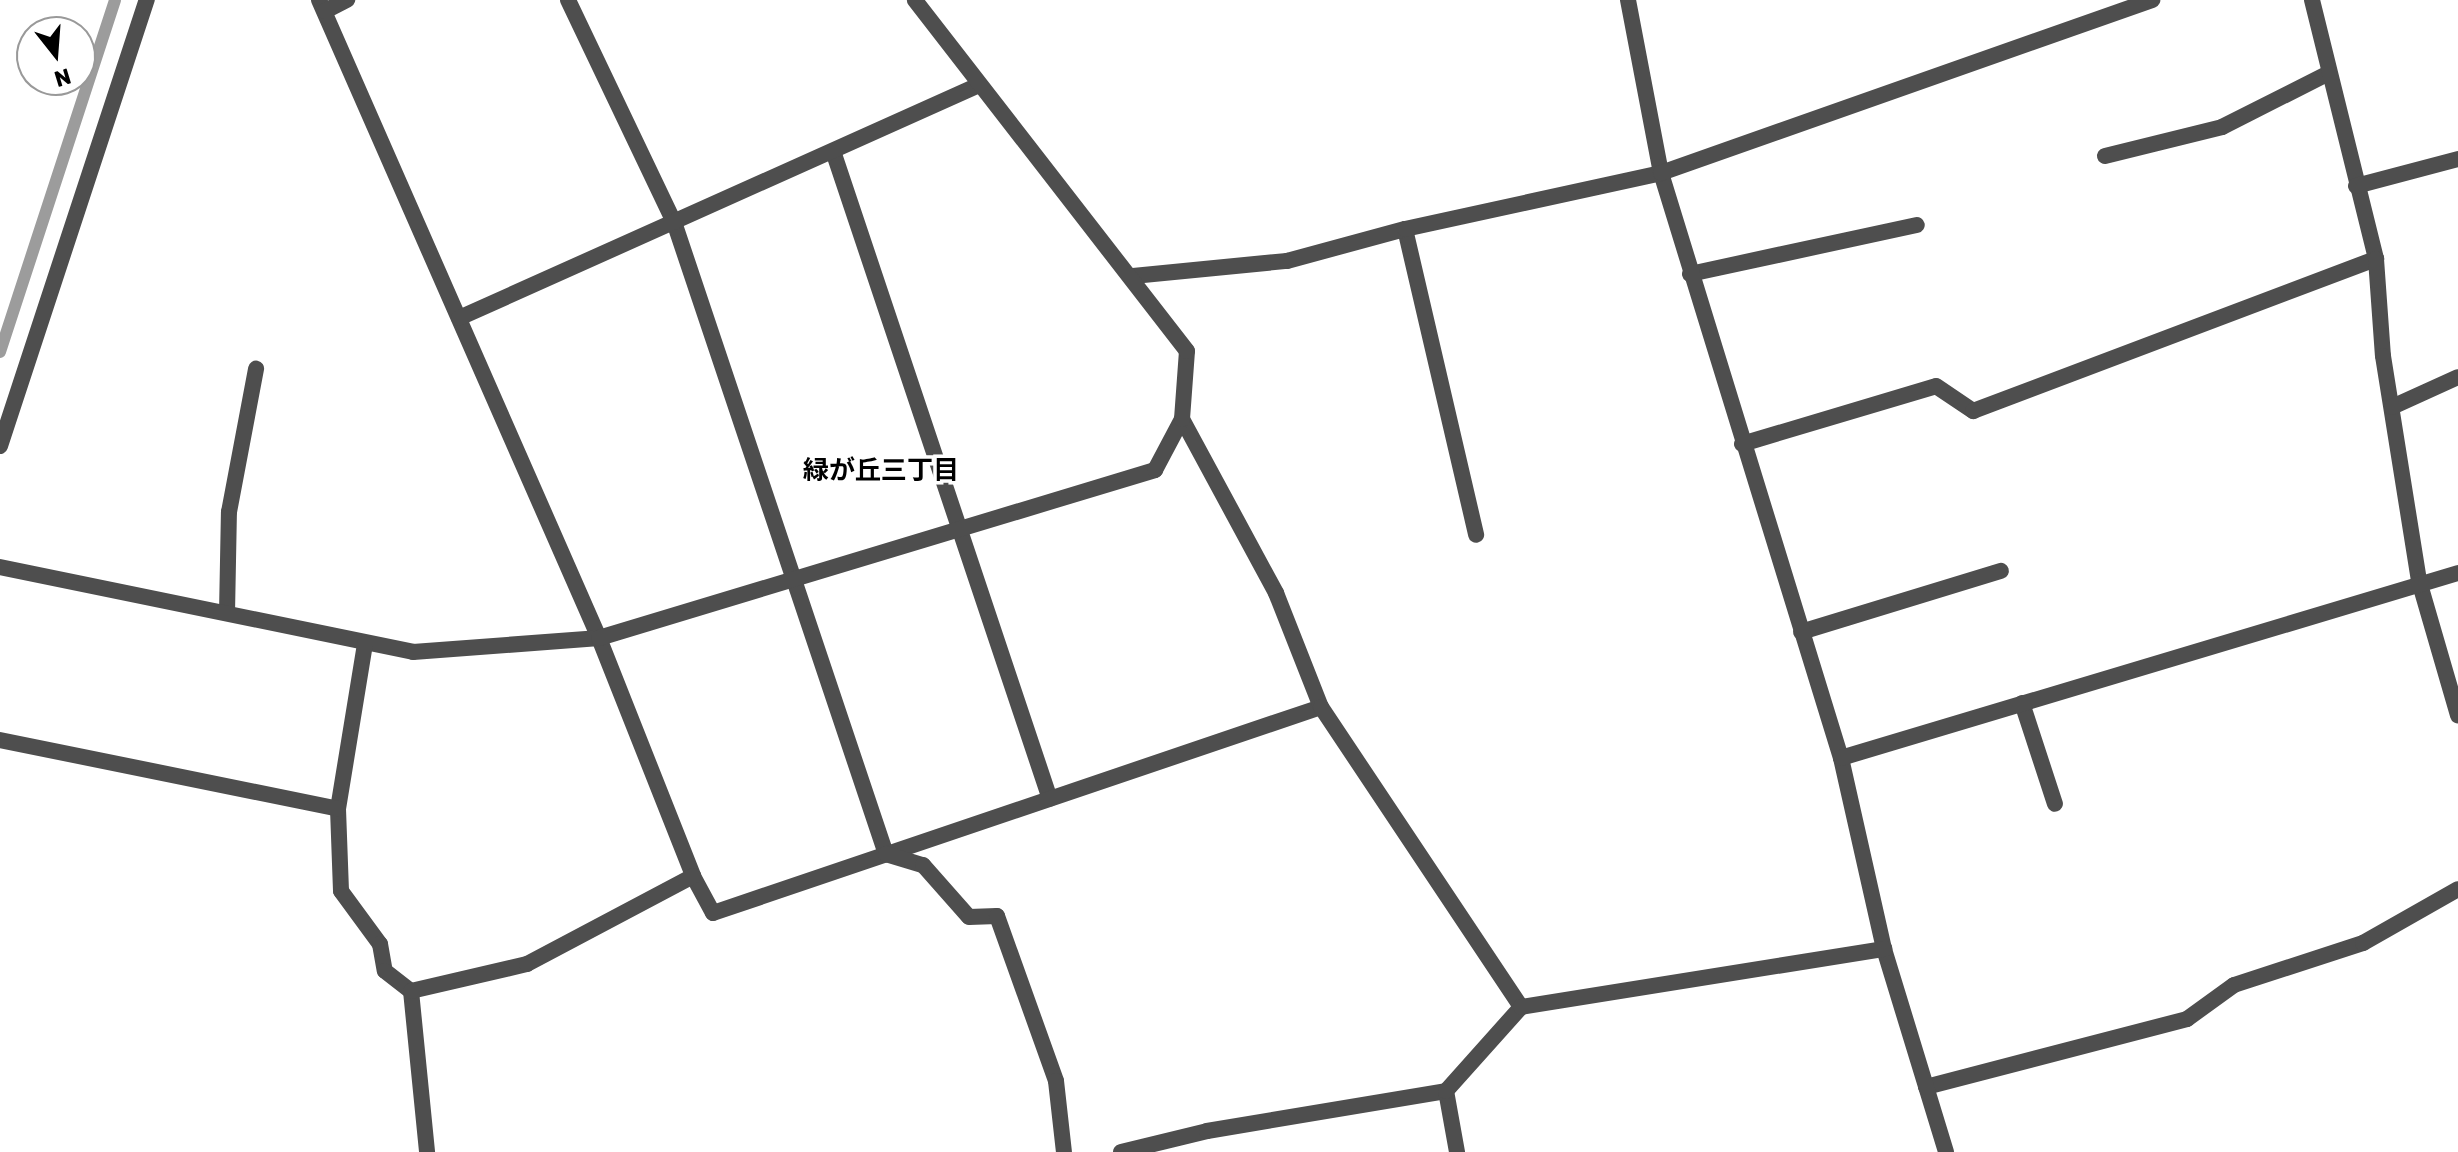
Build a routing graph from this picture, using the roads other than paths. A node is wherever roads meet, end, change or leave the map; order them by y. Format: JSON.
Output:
{"nodes":[{"id":1,"x":147,"y":0,"type":"edge"},
{"id":2,"x":347,"y":0,"type":"edge"},
{"id":3,"x":568,"y":0,"type":"edge"},
{"id":4,"x":915,"y":0,"type":"edge"},
{"id":5,"x":2152,"y":0,"type":"edge"},
{"id":6,"x":1632,"y":1,"type":"edge"},
{"id":7,"x":2318,"y":2,"type":"edge"},
{"id":8,"x":322,"y":5,"type":"edge"},
{"id":9,"x":2329,"y":73,"type":"junction"},
{"id":10,"x":979,"y":85,"type":"junction"},
{"id":11,"x":833,"y":151,"type":"junction"},
{"id":12,"x":2105,"y":156,"type":"dead end"},
{"id":13,"x":2458,"y":159,"type":"edge"},
{"id":14,"x":1661,"y":173,"type":"junction"},
{"id":15,"x":2356,"y":186,"type":"junction"},
{"id":16,"x":674,"y":222,"type":"junction"},
{"id":17,"x":1917,"y":225,"type":"dead end"},
{"id":18,"x":1405,"y":229,"type":"junction"},
{"id":19,"x":2376,"y":259,"type":"junction"},
{"id":20,"x":1690,"y":274,"type":"junction"},
{"id":21,"x":1133,"y":276,"type":"junction"},
{"id":22,"x":459,"y":318,"type":"junction"},
{"id":23,"x":256,"y":369,"type":"dead end"},
{"id":24,"x":2458,"y":377,"type":"edge"},
{"id":25,"x":2392,"y":407,"type":"junction"},
{"id":26,"x":1182,"y":419,"type":"junction"},
{"id":27,"x":1742,"y":444,"type":"junction"},
{"id":28,"x":0,"y":446,"type":"edge"},
{"id":29,"x":960,"y":529,"type":"junction"},
{"id":30,"x":1476,"y":535,"type":"dead end"},
{"id":31,"x":0,"y":567,"type":"edge"},
{"id":32,"x":2001,"y":571,"type":"dead end"},
{"id":33,"x":2458,"y":573,"type":"edge"},
{"id":34,"x":2419,"y":581,"type":"junction"},
{"id":35,"x":797,"y":582,"type":"junction"},
{"id":36,"x":227,"y":613,"type":"junction"},
{"id":37,"x":1801,"y":632,"type":"junction"},
{"id":38,"x":599,"y":638,"type":"junction"},
{"id":39,"x":365,"y":644,"type":"junction"},
{"id":40,"x":2022,"y":703,"type":"junction"},
{"id":41,"x":1321,"y":707,"type":"junction"},
{"id":42,"x":2458,"y":715,"type":"edge"},
{"id":43,"x":0,"y":740,"type":"edge"},
{"id":44,"x":1841,"y":758,"type":"junction"},
{"id":45,"x":1050,"y":799,"type":"junction"},
{"id":46,"x":2055,"y":804,"type":"dead end"},
{"id":47,"x":338,"y":809,"type":"junction"},
{"id":48,"x":886,"y":854,"type":"junction"},
{"id":49,"x":693,"y":876,"type":"junction"},
{"id":50,"x":2458,"y":889,"type":"edge"},
{"id":51,"x":1884,"y":949,"type":"junction"},
{"id":52,"x":411,"y":991,"type":"junction"},
{"id":53,"x":1521,"y":1007,"type":"junction"},
{"id":54,"x":1926,"y":1087,"type":"junction"},
{"id":55,"x":1446,"y":1091,"type":"junction"},
{"id":56,"x":427,"y":1152,"type":"edge"},
{"id":57,"x":1064,"y":1152,"type":"edge"},
{"id":58,"x":1121,"y":1152,"type":"edge"},
{"id":59,"x":1457,"y":1152,"type":"edge"},
{"id":60,"x":1946,"y":1152,"type":"edge"}],
"edges":[{"from":1,"to":28,"type":"street"},
{"from":2,"to":8,"type":"street"},
{"from":3,"to":16,"type":"street"},
{"from":4,"to":10,"type":"street"},
{"from":5,"to":14,"type":"street"},
{"from":6,"to":14,"type":"street"},
{"from":7,"to":9,"type":"street"},
{"from":8,"to":22,"type":"street"},
{"from":9,"to":12,"type":"street"},
{"from":9,"to":15,"type":"street"},
{"from":10,"to":11,"type":"street"},
{"from":10,"to":21,"type":"street"},
{"from":11,"to":16,"type":"street"},
{"from":11,"to":29,"type":"street"},
{"from":13,"to":15,"type":"street"},
{"from":14,"to":18,"type":"street"},
{"from":14,"to":20,"type":"street"},
{"from":15,"to":19,"type":"street"},
{"from":16,"to":22,"type":"street"},
{"from":16,"to":35,"type":"street"},
{"from":17,"to":20,"type":"street"},
{"from":18,"to":21,"type":"street"},
{"from":18,"to":30,"type":"street"},
{"from":19,"to":25,"type":"street"},
{"from":19,"to":27,"type":"street"},
{"from":20,"to":27,"type":"street"},
{"from":21,"to":26,"type":"street"},
{"from":22,"to":38,"type":"street"},
{"from":23,"to":36,"type":"street"},
{"from":24,"to":25,"type":"street"},
{"from":25,"to":34,"type":"street"},
{"from":26,"to":29,"type":"street"},
{"from":26,"to":41,"type":"street"},
{"from":27,"to":37,"type":"street"},
{"from":29,"to":35,"type":"street"},
{"from":29,"to":45,"type":"street"},
{"from":31,"to":36,"type":"street"},
{"from":32,"to":37,"type":"street"},
{"from":33,"to":34,"type":"street"},
{"from":34,"to":40,"type":"street"},
{"from":34,"to":42,"type":"street"},
{"from":35,"to":38,"type":"street"},
{"from":35,"to":48,"type":"street"},
{"from":36,"to":39,"type":"street"},
{"from":37,"to":44,"type":"street"},
{"from":38,"to":39,"type":"street"},
{"from":38,"to":49,"type":"street"},
{"from":39,"to":47,"type":"street"},
{"from":40,"to":44,"type":"street"},
{"from":40,"to":46,"type":"street"},
{"from":41,"to":45,"type":"street"},
{"from":41,"to":53,"type":"street"},
{"from":43,"to":47,"type":"street"},
{"from":44,"to":51,"type":"street"},
{"from":45,"to":48,"type":"street"},
{"from":47,"to":52,"type":"street"},
{"from":48,"to":49,"type":"street"},
{"from":48,"to":57,"type":"street"},
{"from":49,"to":52,"type":"street"},
{"from":50,"to":54,"type":"street"},
{"from":51,"to":53,"type":"street"},
{"from":51,"to":54,"type":"street"},
{"from":52,"to":56,"type":"street"},
{"from":53,"to":55,"type":"street"},
{"from":54,"to":60,"type":"street"},
{"from":55,"to":58,"type":"street"},
{"from":55,"to":59,"type":"street"}]}
